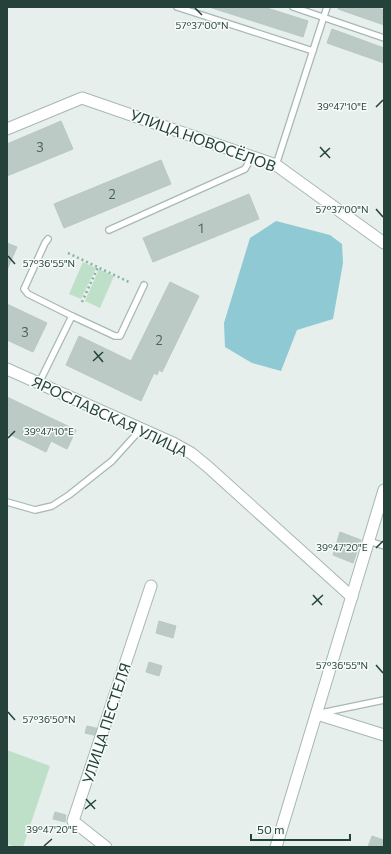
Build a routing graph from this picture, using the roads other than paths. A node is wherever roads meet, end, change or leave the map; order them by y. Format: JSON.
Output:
{"nodes":[{"id":1,"x":177,"y":7,"type":"edge"},
{"id":2,"x":293,"y":7,"type":"edge"},
{"id":3,"x":327,"y":7,"type":"edge"},
{"id":4,"x":324,"y":16,"type":"junction"},
{"id":5,"x":384,"y":38,"type":"edge"},
{"id":6,"x":313,"y":51,"type":"junction"},
{"id":7,"x":7,"y":129,"type":"edge"},
{"id":8,"x":252,"y":156,"type":"junction"},
{"id":9,"x":276,"y":164,"type":"junction"},
{"id":10,"x":108,"y":230,"type":"dead end"},
{"id":11,"x":48,"y":239,"type":"dead end"},
{"id":12,"x":384,"y":243,"type":"edge"},
{"id":13,"x":144,"y":286,"type":"dead end"},
{"id":14,"x":72,"y":316,"type":"junction"},
{"id":15,"x":7,"y":369,"type":"edge"},
{"id":16,"x":39,"y":383,"type":"junction"},
{"id":17,"x":142,"y":429,"type":"junction"},
{"id":18,"x":384,"y":490,"type":"edge"},
{"id":19,"x":7,"y":502,"type":"edge"},
{"id":20,"x":369,"y":541,"type":"junction"},
{"id":21,"x":384,"y":546,"type":"edge"},
{"id":22,"x":151,"y":586,"type":"dead end"},
{"id":23,"x":352,"y":597,"type":"junction"},
{"id":24,"x":384,"y":700,"type":"edge"},
{"id":25,"x":316,"y":714,"type":"junction"},
{"id":26,"x":384,"y":735,"type":"edge"},
{"id":27,"x":106,"y":847,"type":"edge"},
{"id":28,"x":276,"y":847,"type":"edge"}],
"edges":[{"from":1,"to":6,"type":"lane"},
{"from":2,"to":4,"type":"lane"},
{"from":3,"to":4,"type":"lane"},
{"from":4,"to":5,"type":"lane"},
{"from":4,"to":6,"type":"lane"},
{"from":6,"to":9,"type":"lane"},
{"from":7,"to":8,"type":"street","name":"УЛИЦА НОВОСЁЛОВ"},
{"from":8,"to":9,"type":"street","name":"УЛИЦА НОВОСЁЛОВ"},
{"from":8,"to":10,"type":"lane"},
{"from":9,"to":12,"type":"street","name":"УЛИЦА НОВОСЁЛОВ"},
{"from":11,"to":14,"type":"lane"},
{"from":13,"to":14,"type":"lane"},
{"from":14,"to":16,"type":"lane"},
{"from":15,"to":16,"type":"street","name":"ЯРОСЛАВСКАЯ УЛИЦА"},
{"from":16,"to":17,"type":"street","name":"ЯРОСЛАВСКАЯ УЛИЦА"},
{"from":17,"to":19,"type":"lane"},
{"from":17,"to":23,"type":"street","name":"ЯРОСЛАВСКАЯ УЛИЦА"},
{"from":18,"to":20,"type":"street"},
{"from":20,"to":21,"type":"lane"},
{"from":20,"to":23,"type":"street"},
{"from":22,"to":27,"type":"street","name":"УЛИЦА ПЕСТЕЛЯ"},
{"from":23,"to":25,"type":"street"},
{"from":24,"to":25,"type":"lane"},
{"from":25,"to":26,"type":"street"},
{"from":25,"to":28,"type":"street"}]}
